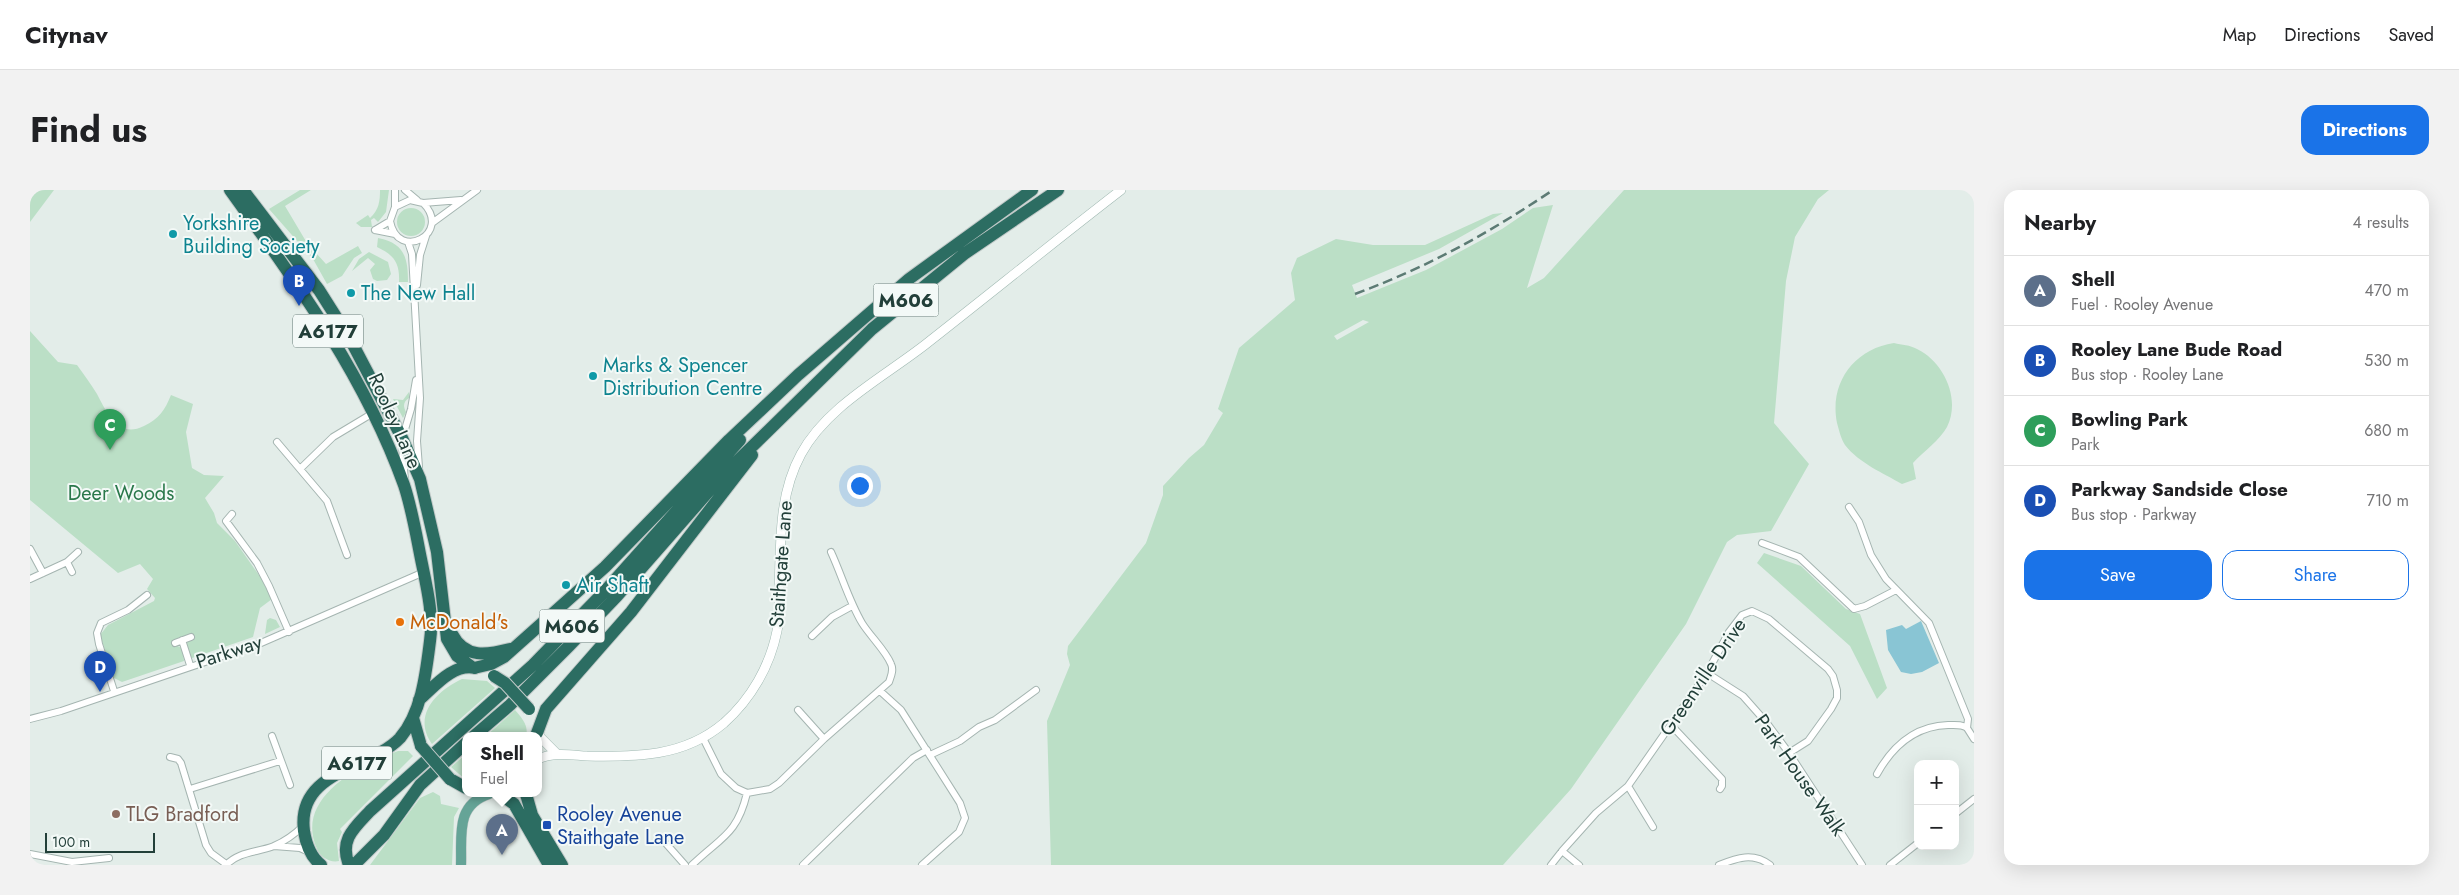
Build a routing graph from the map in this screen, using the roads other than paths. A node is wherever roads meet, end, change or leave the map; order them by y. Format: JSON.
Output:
{"nodes":[{"id":1,"x":230,"y":190,"type":"edge"},
{"id":2,"x":243,"y":190,"type":"edge"},
{"id":3,"x":395,"y":190,"type":"edge"},
{"id":4,"x":405,"y":190,"type":"edge"},
{"id":5,"x":477,"y":190,"type":"edge"},
{"id":6,"x":1032,"y":190,"type":"edge"},
{"id":7,"x":1058,"y":190,"type":"edge"},
{"id":8,"x":1121,"y":190,"type":"edge"},
{"id":9,"x":465,"y":200,"type":"junction"},
{"id":10,"x":421,"y":203,"type":"junction"},
{"id":11,"x":395,"y":207,"type":"junction"},
{"id":12,"x":390,"y":221,"type":"junction"},
{"id":13,"x":432,"y":223,"type":"junction"},
{"id":14,"x":395,"y":234,"type":"junction"},
{"id":15,"x":426,"y":236,"type":"junction"},
{"id":16,"x":408,"y":242,"type":"junction"},
{"id":17,"x":415,"y":318,"type":"junction"},
{"id":18,"x":418,"y":369,"type":"junction"},
{"id":19,"x":798,"y":375,"type":"junction"},
{"id":20,"x":374,"y":413,"type":"junction"},
{"id":21,"x":771,"y":429,"type":"junction"},
{"id":22,"x":402,"y":438,"type":"junction"},
{"id":23,"x":277,"y":442,"type":"dead end"},
{"id":24,"x":300,"y":469,"type":"junction"},
{"id":25,"x":420,"y":479,"type":"junction"},
{"id":26,"x":404,"y":486,"type":"junction"},
{"id":27,"x":1849,"y":507,"type":"dead end"},
{"id":28,"x":232,"y":514,"type":"dead end"},
{"id":29,"x":1762,"y":543,"type":"dead end"},
{"id":30,"x":30,"y":548,"type":"edge"},
{"id":31,"x":78,"y":552,"type":"dead end"},
{"id":32,"x":831,"y":552,"type":"dead end"},
{"id":33,"x":348,"y":555,"type":"dead end"},
{"id":34,"x":67,"y":562,"type":"junction"},
{"id":35,"x":72,"y":572,"type":"dead end"},
{"id":36,"x":424,"y":572,"type":"junction"},
{"id":37,"x":43,"y":573,"type":"junction"},
{"id":38,"x":30,"y":579,"type":"edge"},
{"id":39,"x":1896,"y":590,"type":"junction"},
{"id":40,"x":147,"y":595,"type":"dead end"},
{"id":41,"x":443,"y":600,"type":"junction"},
{"id":42,"x":852,"y":606,"type":"junction"},
{"id":43,"x":289,"y":632,"type":"junction"},
{"id":44,"x":812,"y":636,"type":"dead end"},
{"id":45,"x":191,"y":637,"type":"dead end"},
{"id":46,"x":182,"y":640,"type":"junction"},
{"id":47,"x":175,"y":643,"type":"dead end"},
{"id":48,"x":512,"y":648,"type":"junction"},
{"id":49,"x":190,"y":665,"type":"junction"},
{"id":50,"x":473,"y":667,"type":"junction"},
{"id":51,"x":1707,"y":673,"type":"junction"},
{"id":52,"x":1036,"y":690,"type":"dead end"},
{"id":53,"x":114,"y":691,"type":"junction"},
{"id":54,"x":880,"y":691,"type":"junction"},
{"id":55,"x":419,"y":700,"type":"junction"},
{"id":56,"x":798,"y":710,"type":"dead end"},
{"id":57,"x":412,"y":718,"type":"junction"},
{"id":58,"x":30,"y":719,"type":"edge"},
{"id":59,"x":1671,"y":725,"type":"junction"},
{"id":60,"x":1968,"y":728,"type":"junction"},
{"id":61,"x":479,"y":732,"type":"edge"},
{"id":62,"x":536,"y":732,"type":"edge"},
{"id":63,"x":538,"y":732,"type":"edge"},
{"id":64,"x":272,"y":736,"type":"dead end"},
{"id":65,"x":703,"y":738,"type":"junction"},
{"id":66,"x":542,"y":739,"type":"edge"},
{"id":67,"x":824,"y":739,"type":"junction"},
{"id":68,"x":1974,"y":739,"type":"edge"},
{"id":69,"x":462,"y":747,"type":"edge"},
{"id":70,"x":928,"y":752,"type":"junction"},
{"id":71,"x":1789,"y":753,"type":"junction"},
{"id":72,"x":557,"y":754,"type":"junction"},
{"id":73,"x":170,"y":757,"type":"dead end"},
{"id":74,"x":542,"y":758,"type":"edge"},
{"id":75,"x":280,"y":761,"type":"junction"},
{"id":76,"x":1877,"y":774,"type":"dead end"},
{"id":77,"x":290,"y":785,"type":"dead end"},
{"id":78,"x":462,"y":786,"type":"edge"},
{"id":79,"x":1628,"y":786,"type":"junction"},
{"id":80,"x":190,"y":789,"type":"junction"},
{"id":81,"x":1720,"y":789,"type":"dead end"},
{"id":82,"x":747,"y":792,"type":"junction"},
{"id":83,"x":480,"y":797,"type":"edge"},
{"id":84,"x":504,"y":797,"type":"edge"},
{"id":85,"x":527,"y":797,"type":"edge"},
{"id":86,"x":1974,"y":799,"type":"edge"},
{"id":87,"x":1959,"y":811,"type":"edge"},
{"id":88,"x":304,"y":826,"type":"junction"},
{"id":89,"x":1653,"y":827,"type":"dead end"},
{"id":90,"x":662,"y":839,"type":"dead end"},
{"id":91,"x":274,"y":846,"type":"junction"},
{"id":92,"x":1914,"y":846,"type":"edge"},
{"id":93,"x":1562,"y":851,"type":"junction"},
{"id":94,"x":311,"y":853,"type":"junction"},
{"id":95,"x":30,"y":854,"type":"edge"},
{"id":96,"x":109,"y":858,"type":"dead end"},
{"id":97,"x":48,"y":862,"type":"edge"},
{"id":98,"x":226,"y":865,"type":"edge"},
{"id":99,"x":321,"y":865,"type":"edge"},
{"id":100,"x":349,"y":865,"type":"edge"},
{"id":101,"x":354,"y":865,"type":"edge"},
{"id":102,"x":461,"y":865,"type":"edge"},
{"id":103,"x":549,"y":865,"type":"edge"},
{"id":104,"x":562,"y":865,"type":"edge"},
{"id":105,"x":685,"y":865,"type":"edge"},
{"id":106,"x":692,"y":865,"type":"edge"},
{"id":107,"x":803,"y":865,"type":"edge"},
{"id":108,"x":922,"y":865,"type":"edge"},
{"id":109,"x":1551,"y":865,"type":"edge"},
{"id":110,"x":1579,"y":865,"type":"edge"},
{"id":111,"x":1719,"y":865,"type":"edge"},
{"id":112,"x":1770,"y":865,"type":"edge"},
{"id":113,"x":1862,"y":865,"type":"edge"},
{"id":114,"x":1890,"y":865,"type":"edge"}],
"edges":[{"from":1,"to":20,"type":"highway","name":"Rooley Lane","number":"A6177"},
{"from":2,"to":22,"type":"highway","name":"Rooley Lane","number":"A6177"},
{"from":3,"to":11,"type":"street"},
{"from":4,"to":10,"type":"street"},
{"from":5,"to":9,"type":"street"},
{"from":6,"to":19,"type":"highway","number":"M606"},
{"from":7,"to":21,"type":"highway","number":"M606"},
{"from":8,"to":65,"type":"street","name":"Staithgate Lane"},
{"from":9,"to":10,"type":"street"},
{"from":9,"to":13,"type":"street"},
{"from":10,"to":11,"type":"street"},
{"from":10,"to":13,"type":"street"},
{"from":11,"to":12,"type":"street"},
{"from":12,"to":14,"type":"street"},
{"from":12,"to":14,"type":"street"},
{"from":13,"to":15,"type":"street"},
{"from":14,"to":16,"type":"street"},
{"from":15,"to":16,"type":"street"},
{"from":15,"to":17,"type":"street"},
{"from":16,"to":17,"type":"street"},
{"from":17,"to":18,"type":"street"},
{"from":18,"to":22,"type":"street"},
{"from":18,"to":25,"type":"street"},
{"from":19,"to":48,"type":"highway","number":"M606"},
{"from":19,"to":100,"type":"highway","number":"M606"},
{"from":20,"to":24,"type":"street"},
{"from":20,"to":26,"type":"highway","name":"Rooley Lane","number":"A6177"},
{"from":21,"to":61,"type":"highway","number":"M606"},
{"from":21,"to":63,"type":"highway","number":"M606"},
{"from":22,"to":25,"type":"highway","name":"Rooley Lane","number":"A6177"},
{"from":22,"to":26,"type":"street"},
{"from":23,"to":24,"type":"street"},
{"from":24,"to":33,"type":"street"},
{"from":25,"to":41,"type":"highway","name":"Rooley Lane","number":"A6177"},
{"from":26,"to":36,"type":"highway","name":"Rooley Lane","number":"A6177"},
{"from":27,"to":39,"type":"street"},
{"from":28,"to":43,"type":"street"},
{"from":29,"to":39,"type":"street"},
{"from":30,"to":37,"type":"street"},
{"from":31,"to":34,"type":"street"},
{"from":32,"to":42,"type":"street"},
{"from":34,"to":35,"type":"street"},
{"from":34,"to":37,"type":"street"},
{"from":36,"to":43,"type":"street","name":"Parkway"},
{"from":36,"to":55,"type":"highway","name":"Rooley Lane","number":"A6177"},
{"from":37,"to":38,"type":"street"},
{"from":39,"to":60,"type":"street"},
{"from":40,"to":53,"type":"street"},
{"from":41,"to":48,"type":"highway","number":"M606"},
{"from":41,"to":50,"type":"highway","name":"Rooley Lane","number":"A6177"},
{"from":42,"to":44,"type":"street"},
{"from":42,"to":54,"type":"street"},
{"from":43,"to":49,"type":"street","name":"Parkway"},
{"from":45,"to":46,"type":"street"},
{"from":46,"to":47,"type":"street"},
{"from":46,"to":49,"type":"street"},
{"from":48,"to":50,"type":"highway","number":"M606"},
{"from":49,"to":53,"type":"street","name":"Parkway"},
{"from":50,"to":55,"type":"highway","number":"A6177"},
{"from":50,"to":62,"type":"highway","number":"A6177","bridge":true},
{"from":51,"to":59,"type":"street","name":"Greenville Drive"},
{"from":51,"to":71,"type":"street","name":"Park House Walk"},
{"from":51,"to":71,"type":"street","name":"Greenville Drive"},
{"from":52,"to":70,"type":"street"},
{"from":53,"to":58,"type":"street","name":"Parkway"},
{"from":54,"to":67,"type":"street"},
{"from":54,"to":70,"type":"street"},
{"from":55,"to":57,"type":"highway","number":"A6177"},
{"from":56,"to":67,"type":"street"},
{"from":57,"to":78,"type":"highway","number":"A6177","bridge":true},
{"from":57,"to":88,"type":"highway","number":"A6177"},
{"from":59,"to":79,"type":"street","name":"Greenville Drive"},
{"from":59,"to":81,"type":"street"},
{"from":60,"to":68,"type":"street"},
{"from":60,"to":76,"type":"street"},
{"from":64,"to":75,"type":"street"},
{"from":65,"to":72,"type":"street","name":"Staithgate Lane"},
{"from":65,"to":82,"type":"street"},
{"from":66,"to":72,"type":"street"},
{"from":67,"to":82,"type":"street"},
{"from":69,"to":101,"type":"highway"},
{"from":70,"to":107,"type":"street"},
{"from":70,"to":108,"type":"street"},
{"from":71,"to":113,"type":"street","name":"Park House Walk"},
{"from":72,"to":74,"type":"street","name":"Staithgate Lane"},
{"from":73,"to":80,"type":"street"},
{"from":75,"to":77,"type":"street"},
{"from":75,"to":80,"type":"street"},
{"from":79,"to":89,"type":"street"},
{"from":79,"to":93,"type":"street","name":"Greenville Drive"},
{"from":80,"to":98,"type":"street"},
{"from":82,"to":106,"type":"street"},
{"from":83,"to":102,"type":"main road"},
{"from":84,"to":103,"type":"highway"},
{"from":85,"to":104,"type":"highway"},
{"from":86,"to":87,"type":"street"},
{"from":88,"to":91,"type":"street"},
{"from":88,"to":94,"type":"highway","number":"A6177"},
{"from":90,"to":105,"type":"street"},
{"from":91,"to":94,"type":"street"},
{"from":91,"to":98,"type":"street"},
{"from":92,"to":114,"type":"street"},
{"from":93,"to":109,"type":"street","name":"Greenville Drive"},
{"from":93,"to":110,"type":"street"},
{"from":94,"to":99,"type":"highway","number":"A6177"},
{"from":95,"to":97,"type":"street"},
{"from":96,"to":97,"type":"street"},
{"from":111,"to":112,"type":"street"}]}
